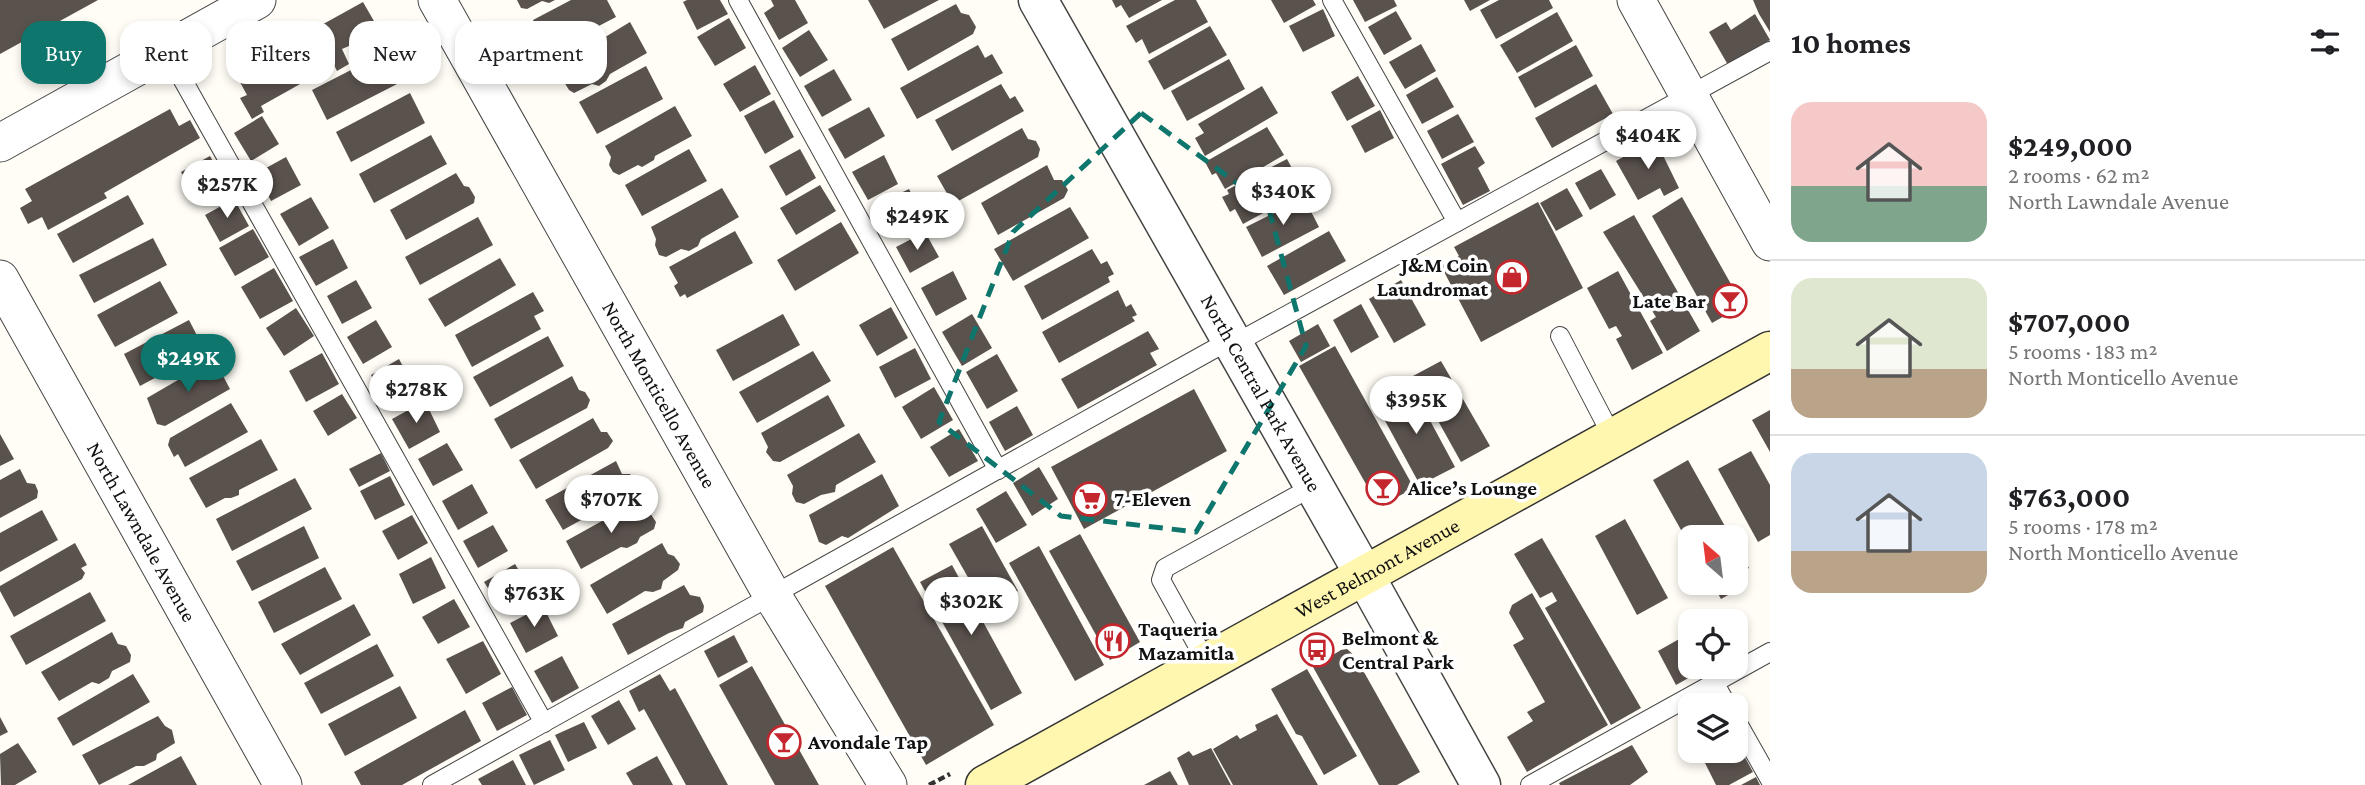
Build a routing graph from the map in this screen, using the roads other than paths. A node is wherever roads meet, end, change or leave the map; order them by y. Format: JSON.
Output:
{"nodes":[{"id":1,"x":257,"y":0,"type":"edge"},
{"id":2,"x":437,"y":0,"type":"edge"},
{"id":3,"x":738,"y":0,"type":"edge"},
{"id":4,"x":1038,"y":0,"type":"edge"},
{"id":5,"x":1332,"y":0,"type":"edge"},
{"id":6,"x":1636,"y":0,"type":"edge"},
{"id":7,"x":212,"y":25,"type":"edge"},
{"id":8,"x":1770,"y":51,"type":"edge"},
{"id":9,"x":120,"y":76,"type":"edge"},
{"id":10,"x":185,"y":84,"type":"edge"},
{"id":11,"x":1689,"y":95,"type":"junction"},
{"id":12,"x":0,"y":143,"type":"edge"},
{"id":13,"x":1457,"y":222,"type":"junction"},
{"id":14,"x":1770,"y":242,"type":"edge"},
{"id":15,"x":0,"y":279,"type":"edge"},
{"id":16,"x":1560,"y":336,"type":"dead end"},
{"id":17,"x":1233,"y":342,"type":"junction"},
{"id":18,"x":1770,"y":351,"type":"edge"},
{"id":19,"x":1613,"y":438,"type":"junction"},
{"id":20,"x":998,"y":470,"type":"junction"},
{"id":21,"x":1314,"y":486,"type":"junction"},
{"id":22,"x":1365,"y":576,"type":"junction"},
{"id":23,"x":772,"y":595,"type":"junction"},
{"id":24,"x":1770,"y":652,"type":"edge"},
{"id":25,"x":1207,"y":663,"type":"junction"},
{"id":26,"x":1714,"y":682,"type":"junction"},
{"id":27,"x":1720,"y":693,"type":"edge"},
{"id":28,"x":544,"y":723,"type":"junction"},
{"id":29,"x":1748,"y":741,"type":"edge"},
{"id":30,"x":968,"y":779,"type":"edge"},
{"id":31,"x":1770,"y":780,"type":"edge"},
{"id":32,"x":283,"y":785,"type":"edge"},
{"id":33,"x":432,"y":785,"type":"edge"},
{"id":34,"x":888,"y":785,"type":"edge"},
{"id":35,"x":1480,"y":785,"type":"edge"},
{"id":36,"x":1530,"y":785,"type":"edge"}],
"edges":[{"from":1,"to":7,"type":"street"},
{"from":2,"to":23,"type":"street","name":"North Monticello Avenue"},
{"from":3,"to":20,"type":"lane"},
{"from":4,"to":17,"type":"street","name":"North Central Park Avenue"},
{"from":5,"to":13,"type":"lane"},
{"from":6,"to":11,"type":"street"},
{"from":8,"to":11,"type":"lane"},
{"from":9,"to":12,"type":"street"},
{"from":10,"to":28,"type":"lane"},
{"from":11,"to":13,"type":"lane"},
{"from":11,"to":14,"type":"street"},
{"from":13,"to":17,"type":"lane"},
{"from":15,"to":32,"type":"street","name":"North Lawndale Avenue"},
{"from":16,"to":19,"type":"lane"},
{"from":17,"to":20,"type":"lane"},
{"from":17,"to":21,"type":"street","name":"North Central Park Avenue"},
{"from":18,"to":19,"type":"main road","name":"West Belmont Avenue"},
{"from":19,"to":22,"type":"main road","name":"West Belmont Avenue"},
{"from":20,"to":23,"type":"lane"},
{"from":21,"to":22,"type":"street","name":"North Central Park Avenue"},
{"from":21,"to":25,"type":"lane"},
{"from":22,"to":25,"type":"main road","name":"West Belmont Avenue"},
{"from":22,"to":35,"type":"street","name":"North Central Park Avenue"},
{"from":23,"to":28,"type":"lane"},
{"from":23,"to":34,"type":"street","name":"North Monticello Avenue"},
{"from":24,"to":26,"type":"lane"},
{"from":25,"to":30,"type":"main road","name":"West Belmont Avenue"},
{"from":26,"to":27,"type":"lane"},
{"from":26,"to":36,"type":"lane"},
{"from":28,"to":33,"type":"lane"},
{"from":29,"to":31,"type":"lane"}]}
